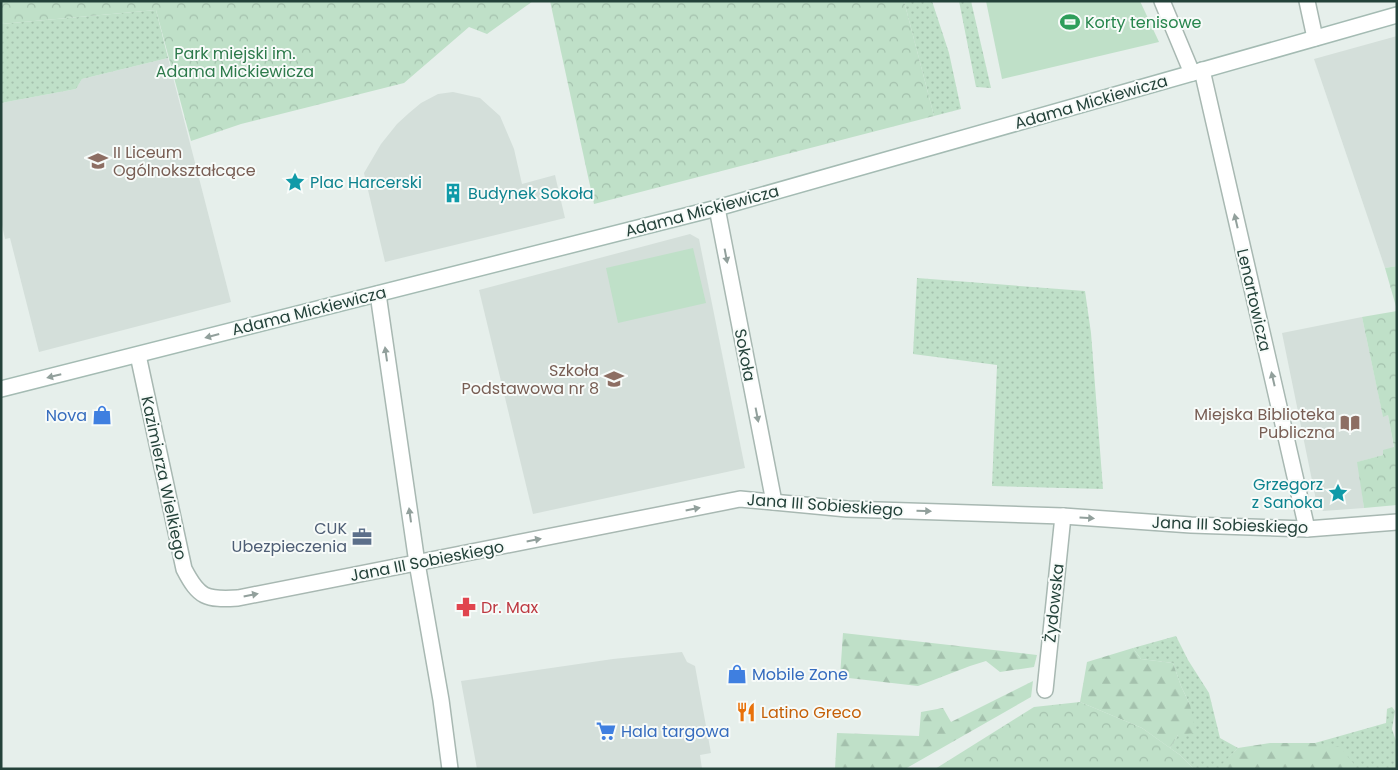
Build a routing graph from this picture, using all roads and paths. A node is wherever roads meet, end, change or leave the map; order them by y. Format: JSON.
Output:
{"nodes":[{"id":1,"x":1162,"y":1,"type":"edge"},
{"id":2,"x":1307,"y":1,"type":"edge"},
{"id":3,"x":1397,"y":15,"type":"edge"},
{"id":4,"x":1315,"y":38,"type":"junction"},
{"id":5,"x":1197,"y":72,"type":"junction"},
{"id":6,"x":717,"y":208,"type":"junction"},
{"id":7,"x":378,"y":294,"type":"junction"},
{"id":8,"x":138,"y":355,"type":"junction"},
{"id":9,"x":1,"y":389,"type":"edge"},
{"id":10,"x":774,"y":502,"type":"junction"},
{"id":11,"x":1063,"y":516,"type":"junction"},
{"id":12,"x":1397,"y":522,"type":"edge"},
{"id":13,"x":1307,"y":529,"type":"junction"},
{"id":14,"x":417,"y":563,"type":"junction"},
{"id":15,"x":203,"y":596,"type":"joint"},
{"id":16,"x":1045,"y":690,"type":"dead end"},
{"id":17,"x":450,"y":769,"type":"edge"}],
"edges":[{"from":1,"to":5,"type":"street","name":"Lenartowicza"},
{"from":2,"to":4,"type":"street"},
{"from":3,"to":4,"type":"street","name":"Adama Mickiewicza"},
{"from":4,"to":5,"type":"street","name":"Adama Mickiewicza"},
{"from":5,"to":6,"type":"street","name":"Adama Mickiewicza"},
{"from":13,"to":5,"type":"street","name":"Lenartowicza","one_way":true},
{"from":6,"to":7,"type":"street","name":"Adama Mickiewicza"},
{"from":6,"to":10,"type":"street","name":"Sokoła","one_way":true},
{"from":7,"to":8,"type":"street","name":"Adama Mickiewicza","one_way":true},
{"from":14,"to":7,"type":"street","one_way":true},
{"from":8,"to":9,"type":"street","name":"Adama Mickiewicza","one_way":true},
{"from":8,"to":15,"type":"street","name":"Kazimierza Wielkiego"},
{"from":10,"to":11,"type":"street","name":"Jana III Sobieskiego","one_way":true},
{"from":14,"to":10,"type":"street","name":"Jana III Sobieskiego","one_way":true},
{"from":11,"to":13,"type":"street","name":"Jana III Sobieskiego","one_way":true},
{"from":11,"to":16,"type":"street","name":"Żydowska"},
{"from":12,"to":13,"type":"street","name":"Jana III Sobieskiego"},
{"from":15,"to":14,"type":"street","name":"Jana III Sobieskiego","one_way":true},
{"from":14,"to":17,"type":"street"}]}
